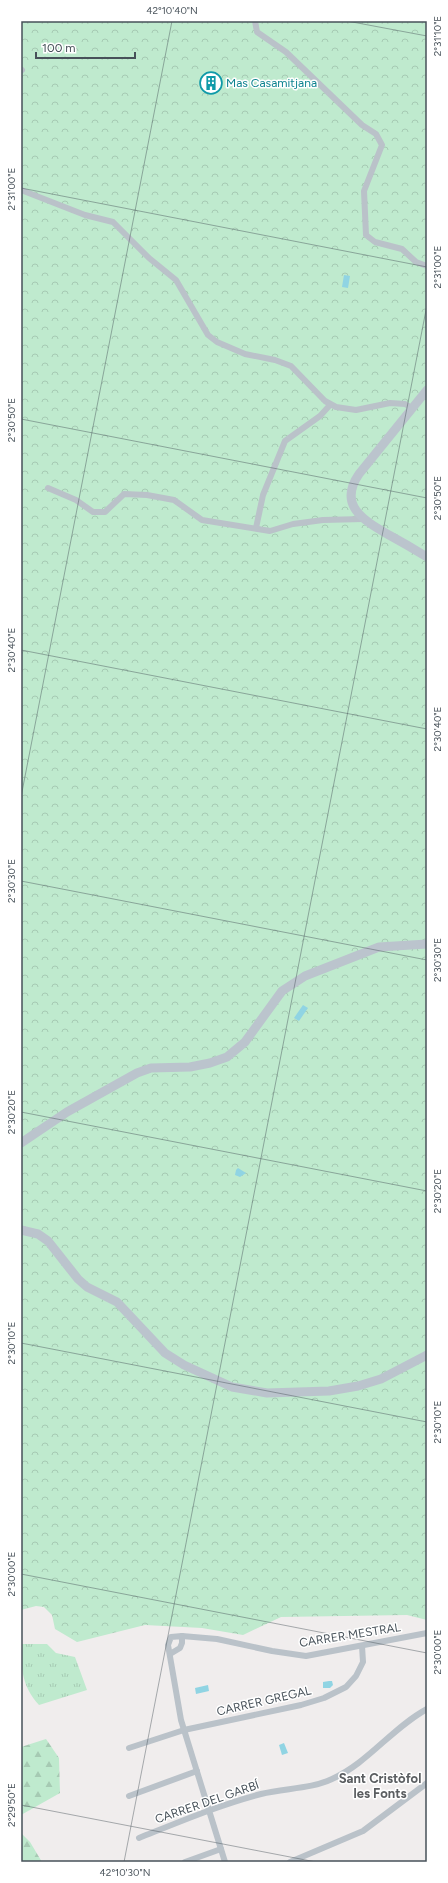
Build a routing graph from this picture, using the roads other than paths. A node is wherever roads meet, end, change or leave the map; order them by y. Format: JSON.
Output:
{"nodes":[{"id":1,"x":255,"y":21,"type":"edge"},
{"id":2,"x":21,"y":190,"type":"edge"},
{"id":3,"x":427,"y":266,"type":"edge"},
{"id":4,"x":427,"y":390,"type":"edge"},
{"id":5,"x":330,"y":405,"type":"junction"},
{"id":6,"x":412,"y":408,"type":"junction"},
{"id":7,"x":48,"y":488,"type":"dead end"},
{"id":8,"x":363,"y":519,"type":"junction"},
{"id":9,"x":256,"y":528,"type":"junction"},
{"id":10,"x":427,"y":557,"type":"edge"},
{"id":11,"x":427,"y":944,"type":"edge"},
{"id":12,"x":21,"y":1143,"type":"edge"},
{"id":13,"x":21,"y":1230,"type":"edge"},
{"id":14,"x":427,"y":1355,"type":"edge"},
{"id":15,"x":427,"y":1633,"type":"edge"},
{"id":16,"x":182,"y":1636,"type":"junction"},
{"id":17,"x":362,"y":1646,"type":"junction"},
{"id":18,"x":170,"y":1654,"type":"junction"},
{"id":19,"x":427,"y":1709,"type":"edge"},
{"id":20,"x":184,"y":1730,"type":"junction"},
{"id":21,"x":129,"y":1748,"type":"dead end"},
{"id":22,"x":197,"y":1771,"type":"junction"},
{"id":23,"x":427,"y":1783,"type":"edge"},
{"id":24,"x":129,"y":1796,"type":"dead end"},
{"id":25,"x":209,"y":1810,"type":"junction"},
{"id":26,"x":139,"y":1838,"type":"dead end"},
{"id":27,"x":221,"y":1849,"type":"junction"},
{"id":28,"x":185,"y":1862,"type":"edge"},
{"id":29,"x":225,"y":1862,"type":"edge"},
{"id":30,"x":290,"y":1862,"type":"edge"}],
"edges":[{"from":1,"to":3,"type":"street"},
{"from":2,"to":5,"type":"street"},
{"from":4,"to":6,"type":"street"},
{"from":5,"to":6,"type":"street"},
{"from":5,"to":9,"type":"street"},
{"from":6,"to":8,"type":"street"},
{"from":7,"to":9,"type":"street"},
{"from":8,"to":9,"type":"street"},
{"from":8,"to":10,"type":"street"},
{"from":11,"to":12,"type":"street"},
{"from":13,"to":14,"type":"street"},
{"from":15,"to":17,"type":"street","name":"CARRER MESTRAL"},
{"from":16,"to":17,"type":"street","name":"CARRER MESTRAL"},
{"from":16,"to":18,"type":"street"},
{"from":16,"to":18,"type":"street"},
{"from":17,"to":20,"type":"street","name":"CARRER GREGAL"},
{"from":18,"to":20,"type":"street"},
{"from":19,"to":25,"type":"street","name":"CARRER DEL GARBÍ"},
{"from":20,"to":21,"type":"street","name":"CARRER GREGAL"},
{"from":20,"to":22,"type":"street"},
{"from":22,"to":24,"type":"street"},
{"from":22,"to":25,"type":"street"},
{"from":23,"to":30,"type":"street"},
{"from":25,"to":26,"type":"street","name":"CARRER DEL GARBÍ"},
{"from":25,"to":27,"type":"street"},
{"from":27,"to":28,"type":"street"},
{"from":27,"to":29,"type":"street"}]}
